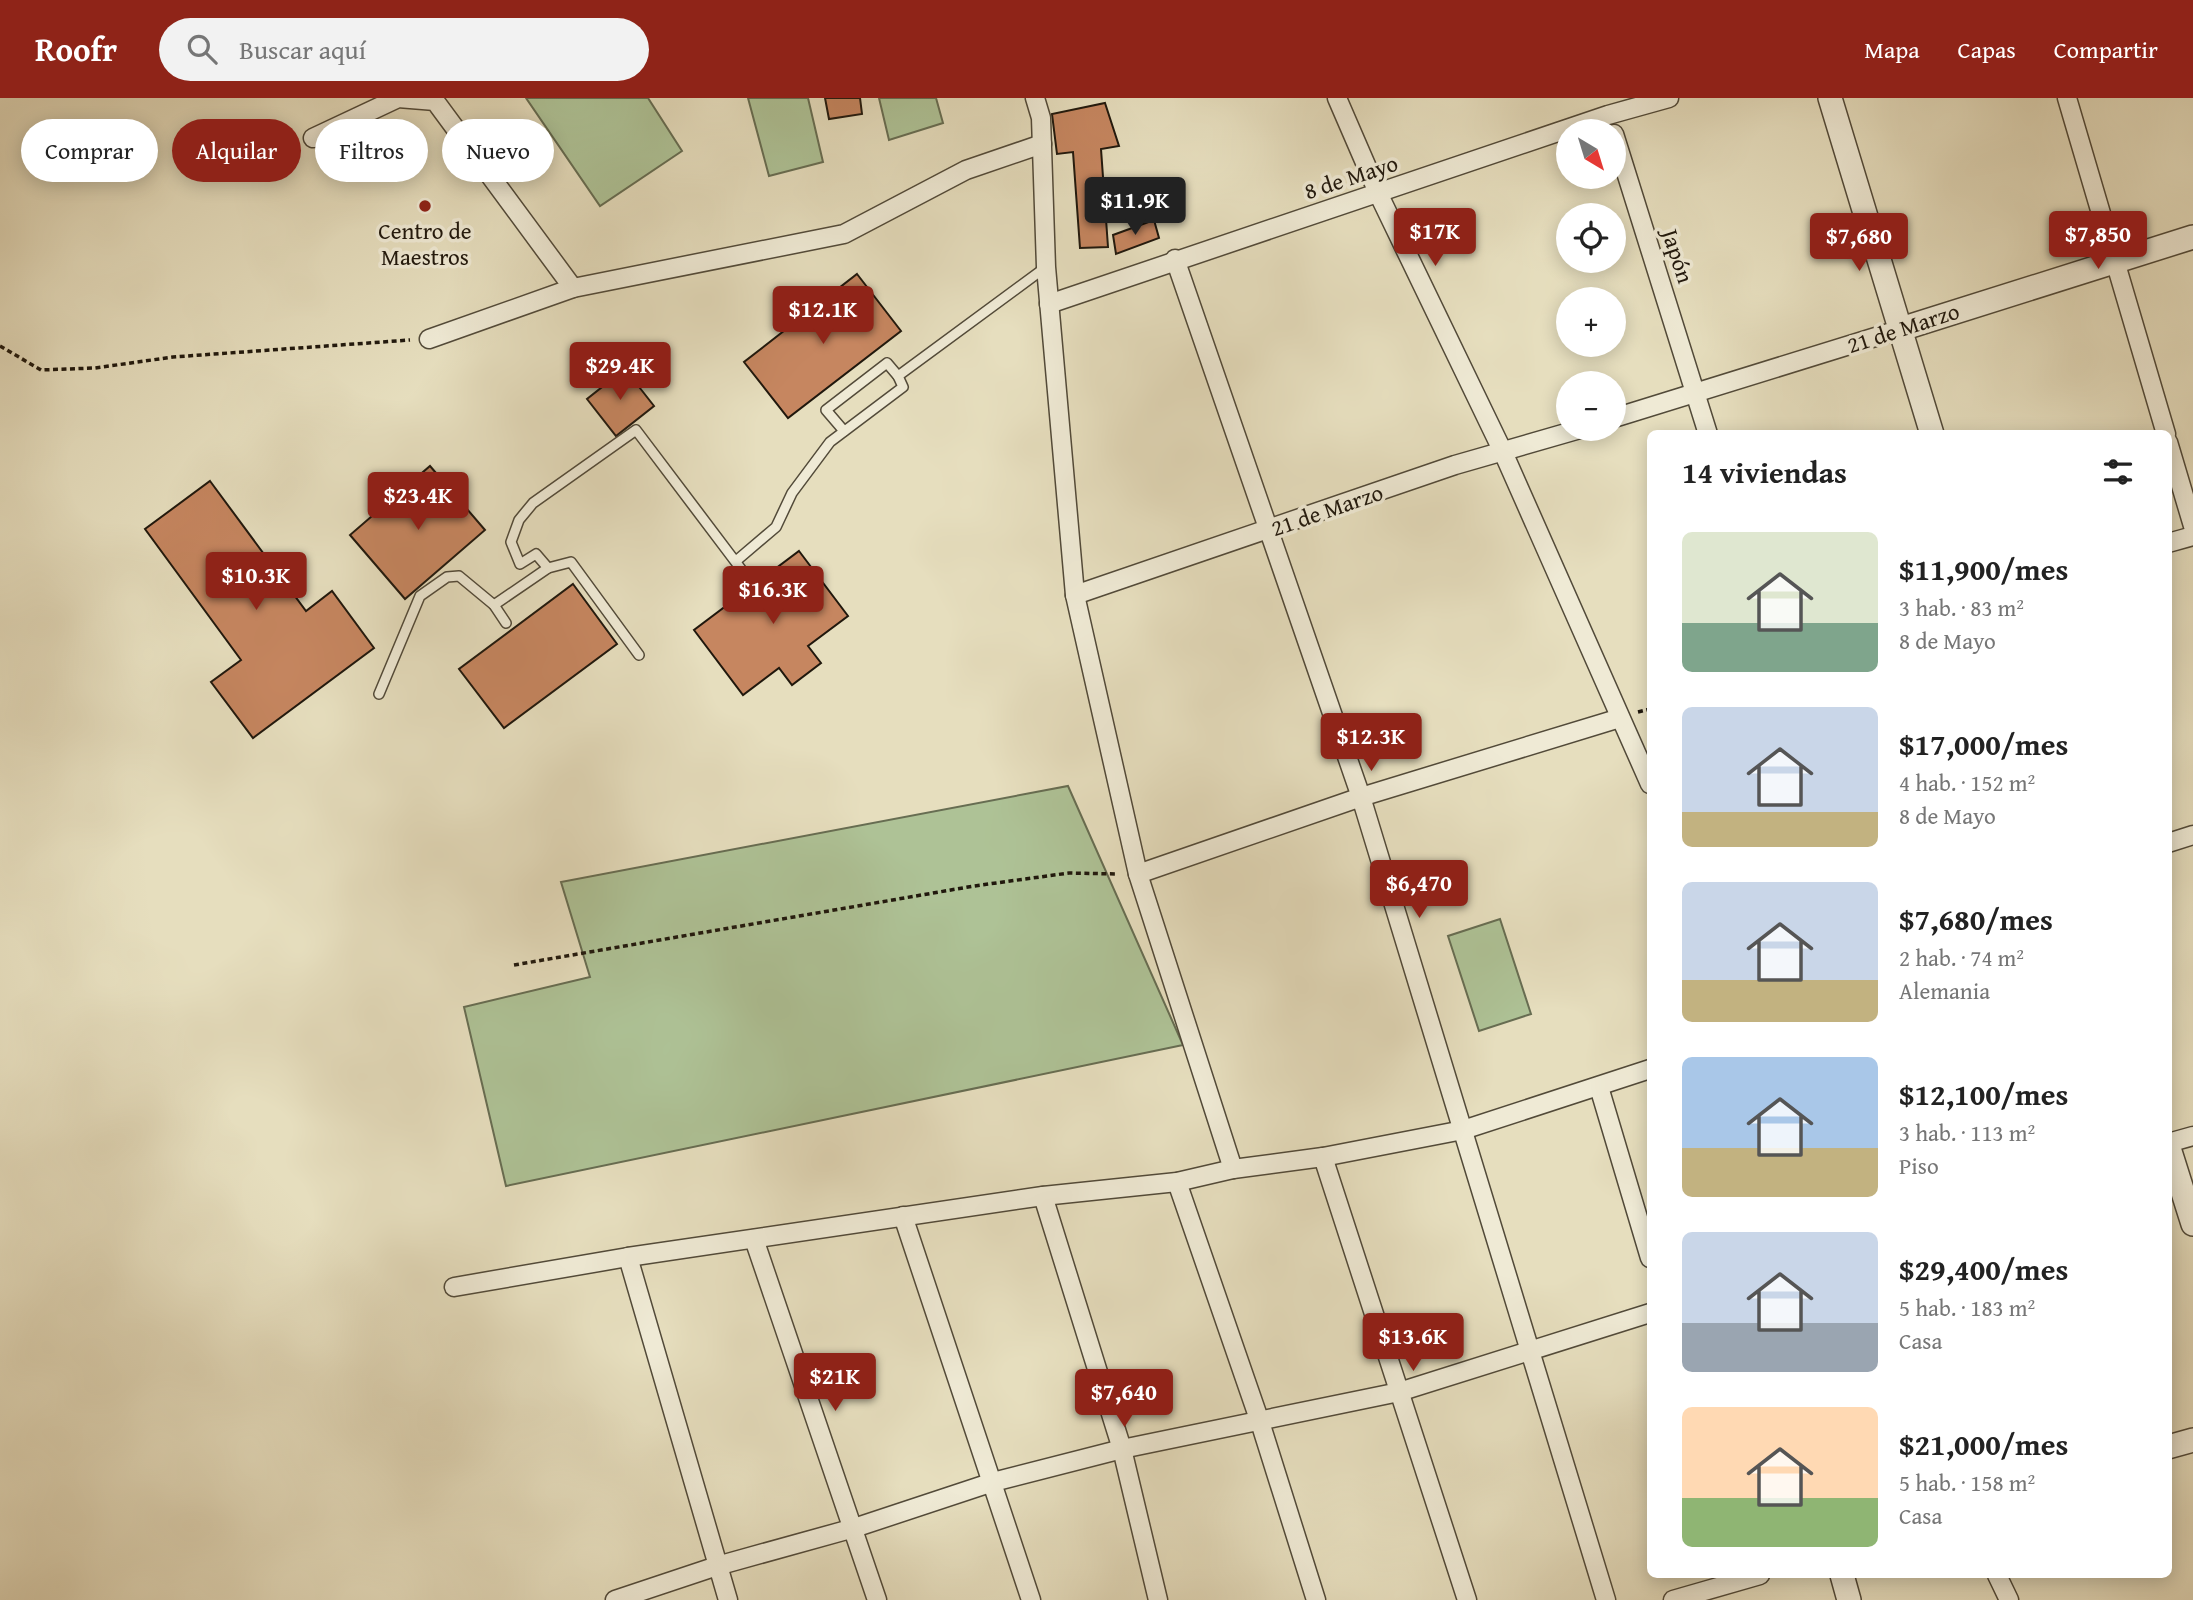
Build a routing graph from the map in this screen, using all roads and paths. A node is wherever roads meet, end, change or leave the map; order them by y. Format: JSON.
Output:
{"nodes":[{"id":1,"x":1035,"y":98,"type":"edge"},
{"id":2,"x":1336,"y":98,"type":"edge"},
{"id":3,"x":1669,"y":98,"type":"edge"},
{"id":4,"x":1830,"y":98,"type":"edge"},
{"id":5,"x":2067,"y":98,"type":"edge"},
{"id":6,"x":1612,"y":119,"type":"edge"},
{"id":7,"x":1556,"y":137,"type":"edge"},
{"id":8,"x":313,"y":138,"type":"dead end"},
{"id":9,"x":1042,"y":144,"type":"junction"},
{"id":10,"x":1626,"y":173,"type":"edge"},
{"id":11,"x":1379,"y":195,"type":"junction"},
{"id":12,"x":2193,"y":237,"type":"edge"},
{"id":13,"x":1175,"y":259,"type":"junction"},
{"id":14,"x":2115,"y":261,"type":"junction"},
{"id":15,"x":1046,"y":267,"type":"junction"},
{"id":16,"x":573,"y":288,"type":"junction"},
{"id":17,"x":1049,"y":304,"type":"junction"},
{"id":18,"x":1898,"y":330,"type":"junction"},
{"id":19,"x":429,"y":339,"type":"joint"},
{"id":20,"x":0,"y":346,"type":"edge"},
{"id":21,"x":898,"y":376,"type":"junction"},
{"id":22,"x":1696,"y":393,"type":"junction"},
{"id":23,"x":1626,"y":414,"type":"edge"},
{"id":24,"x":1707,"y":430,"type":"edge"},
{"id":25,"x":1931,"y":430,"type":"edge"},
{"id":26,"x":2165,"y":430,"type":"edge"},
{"id":27,"x":844,"y":431,"type":"junction"},
{"id":28,"x":1556,"y":436,"type":"edge"},
{"id":29,"x":1503,"y":452,"type":"junction"},
{"id":30,"x":2172,"y":455,"type":"edge"},
{"id":31,"x":2193,"y":526,"type":"edge"},
{"id":32,"x":1267,"y":531,"type":"junction"},
{"id":33,"x":2193,"y":536,"type":"edge"},
{"id":34,"x":2172,"y":542,"type":"edge"},
{"id":35,"x":736,"y":561,"type":"junction"},
{"id":36,"x":520,"y":564,"type":"junction"},
{"id":37,"x":548,"y":569,"type":"junction"},
{"id":38,"x":747,"y":577,"type":"dead end"},
{"id":39,"x":532,"y":580,"type":"junction"},
{"id":40,"x":1075,"y":595,"type":"junction"},
{"id":41,"x":494,"y":605,"type":"junction"},
{"id":42,"x":506,"y":623,"type":"dead end"},
{"id":43,"x":639,"y":655,"type":"dead end"},
{"id":44,"x":380,"y":694,"type":"dead end"},
{"id":45,"x":1620,"y":718,"type":"junction"},
{"id":46,"x":1647,"y":777,"type":"edge"},
{"id":47,"x":1361,"y":797,"type":"junction"},
{"id":48,"x":2193,"y":835,"type":"edge"},
{"id":49,"x":2172,"y":842,"type":"edge"},
{"id":50,"x":1138,"y":874,"type":"junction"},
{"id":51,"x":514,"y":965,"type":"dead end"},
{"id":52,"x":1647,"y":1070,"type":"edge"},
{"id":53,"x":1599,"y":1087,"type":"junction"},
{"id":54,"x":1463,"y":1130,"type":"junction"},
{"id":55,"x":2193,"y":1136,"type":"edge"},
{"id":56,"x":2172,"y":1143,"type":"edge"},
{"id":57,"x":1323,"y":1157,"type":"junction"},
{"id":58,"x":2172,"y":1157,"type":"edge"},
{"id":59,"x":1233,"y":1169,"type":"junction"},
{"id":60,"x":1177,"y":1182,"type":"junction"},
{"id":61,"x":1043,"y":1196,"type":"junction"},
{"id":62,"x":903,"y":1216,"type":"junction"},
{"id":63,"x":2193,"y":1224,"type":"edge"},
{"id":64,"x":754,"y":1239,"type":"junction"},
{"id":65,"x":1647,"y":1248,"type":"edge"},
{"id":66,"x":628,"y":1257,"type":"junction"},
{"id":67,"x":454,"y":1287,"type":"dead end"},
{"id":68,"x":1647,"y":1314,"type":"edge"},
{"id":69,"x":1527,"y":1351,"type":"junction"},
{"id":70,"x":1399,"y":1392,"type":"junction"},
{"id":71,"x":1260,"y":1422,"type":"junction"},
{"id":72,"x":2193,"y":1440,"type":"edge"},
{"id":73,"x":2172,"y":1446,"type":"edge"},
{"id":74,"x":1122,"y":1449,"type":"junction"},
{"id":75,"x":993,"y":1482,"type":"junction"},
{"id":76,"x":854,"y":1528,"type":"junction"},
{"id":77,"x":717,"y":1566,"type":"junction"},
{"id":78,"x":1750,"y":1578,"type":"edge"},
{"id":79,"x":1843,"y":1578,"type":"edge"},
{"id":80,"x":1998,"y":1578,"type":"edge"},
{"id":81,"x":615,"y":1600,"type":"edge"},
{"id":82,"x":728,"y":1600,"type":"edge"},
{"id":83,"x":877,"y":1600,"type":"edge"},
{"id":84,"x":1031,"y":1600,"type":"edge"},
{"id":85,"x":1158,"y":1600,"type":"edge"},
{"id":86,"x":1316,"y":1600,"type":"edge"},
{"id":87,"x":1467,"y":1600,"type":"edge"},
{"id":88,"x":1606,"y":1600,"type":"edge"},
{"id":89,"x":1673,"y":1600,"type":"edge"},
{"id":90,"x":1849,"y":1600,"type":"edge"},
{"id":91,"x":2009,"y":1600,"type":"edge"}],
"edges":[{"from":1,"to":9,"type":"street"},
{"from":2,"to":11,"type":"street"},
{"from":3,"to":6,"type":"street","name":"8 de Mayo"},
{"from":4,"to":18,"type":"street"},
{"from":5,"to":14,"type":"street"},
{"from":7,"to":11,"type":"street","name":"8 de Mayo"},
{"from":8,"to":16,"type":"street"},
{"from":9,"to":15,"type":"street"},
{"from":9,"to":16,"type":"street"},
{"from":10,"to":22,"type":"street","name":"Japón"},
{"from":11,"to":13,"type":"street","name":"8 de Mayo"},
{"from":11,"to":29,"type":"street"},
{"from":12,"to":14,"type":"street","name":"21 de Marzo"},
{"from":13,"to":17,"type":"street","name":"8 de Mayo"},
{"from":13,"to":32,"type":"street"},
{"from":14,"to":18,"type":"street","name":"21 de Marzo"},
{"from":14,"to":26,"type":"street"},
{"from":15,"to":17,"type":"street"},
{"from":15,"to":21,"type":"lane"},
{"from":16,"to":19,"type":"street"},
{"from":17,"to":40,"type":"street"},
{"from":18,"to":22,"type":"street","name":"21 de Marzo"},
{"from":18,"to":25,"type":"street"},
{"from":19,"to":20,"type":"path"},
{"from":21,"to":27,"type":"lane"},
{"from":21,"to":27,"type":"lane"},
{"from":22,"to":23,"type":"street","name":"21 de Marzo"},
{"from":22,"to":24,"type":"street","name":"Japón"},
{"from":27,"to":35,"type":"lane"},
{"from":28,"to":29,"type":"street","name":"21 de Marzo"},
{"from":29,"to":32,"type":"street","name":"21 de Marzo"},
{"from":29,"to":45,"type":"street"},
{"from":30,"to":31,"type":"street"},
{"from":32,"to":40,"type":"street","name":"21 de Marzo"},
{"from":32,"to":47,"type":"street"},
{"from":33,"to":34,"type":"street"},
{"from":35,"to":36,"type":"lane"},
{"from":35,"to":38,"type":"lane"},
{"from":36,"to":37,"type":"lane"},
{"from":36,"to":39,"type":"lane"},
{"from":37,"to":39,"type":"lane"},
{"from":37,"to":43,"type":"lane"},
{"from":39,"to":41,"type":"lane"},
{"from":40,"to":50,"type":"street"},
{"from":41,"to":42,"type":"lane"},
{"from":41,"to":44,"type":"lane"},
{"from":45,"to":46,"type":"street"},
{"from":45,"to":47,"type":"street"},
{"from":47,"to":50,"type":"street"},
{"from":47,"to":54,"type":"street"},
{"from":48,"to":49,"type":"street"},
{"from":50,"to":51,"type":"path"},
{"from":50,"to":59,"type":"street"},
{"from":52,"to":53,"type":"street"},
{"from":53,"to":54,"type":"street"},
{"from":53,"to":65,"type":"street"},
{"from":54,"to":57,"type":"street"},
{"from":54,"to":69,"type":"street"},
{"from":55,"to":56,"type":"street"},
{"from":57,"to":59,"type":"street"},
{"from":57,"to":70,"type":"street"},
{"from":58,"to":63,"type":"street"},
{"from":59,"to":60,"type":"street"},
{"from":60,"to":61,"type":"street"},
{"from":60,"to":71,"type":"street"},
{"from":61,"to":62,"type":"street"},
{"from":61,"to":74,"type":"street"},
{"from":62,"to":64,"type":"street"},
{"from":62,"to":75,"type":"street"},
{"from":64,"to":66,"type":"street"},
{"from":64,"to":76,"type":"street"},
{"from":66,"to":67,"type":"street"},
{"from":66,"to":77,"type":"street"},
{"from":68,"to":69,"type":"street"},
{"from":69,"to":70,"type":"street"},
{"from":69,"to":88,"type":"street"},
{"from":70,"to":71,"type":"street"},
{"from":70,"to":87,"type":"street"},
{"from":71,"to":74,"type":"street"},
{"from":71,"to":86,"type":"street"},
{"from":72,"to":73,"type":"street"},
{"from":74,"to":75,"type":"street"},
{"from":74,"to":85,"type":"street"},
{"from":75,"to":76,"type":"street"},
{"from":75,"to":84,"type":"street"},
{"from":76,"to":77,"type":"street"},
{"from":76,"to":83,"type":"street"},
{"from":77,"to":81,"type":"street"},
{"from":77,"to":82,"type":"street"},
{"from":78,"to":89,"type":"street"},
{"from":79,"to":90,"type":"street"},
{"from":80,"to":91,"type":"street"}]}
